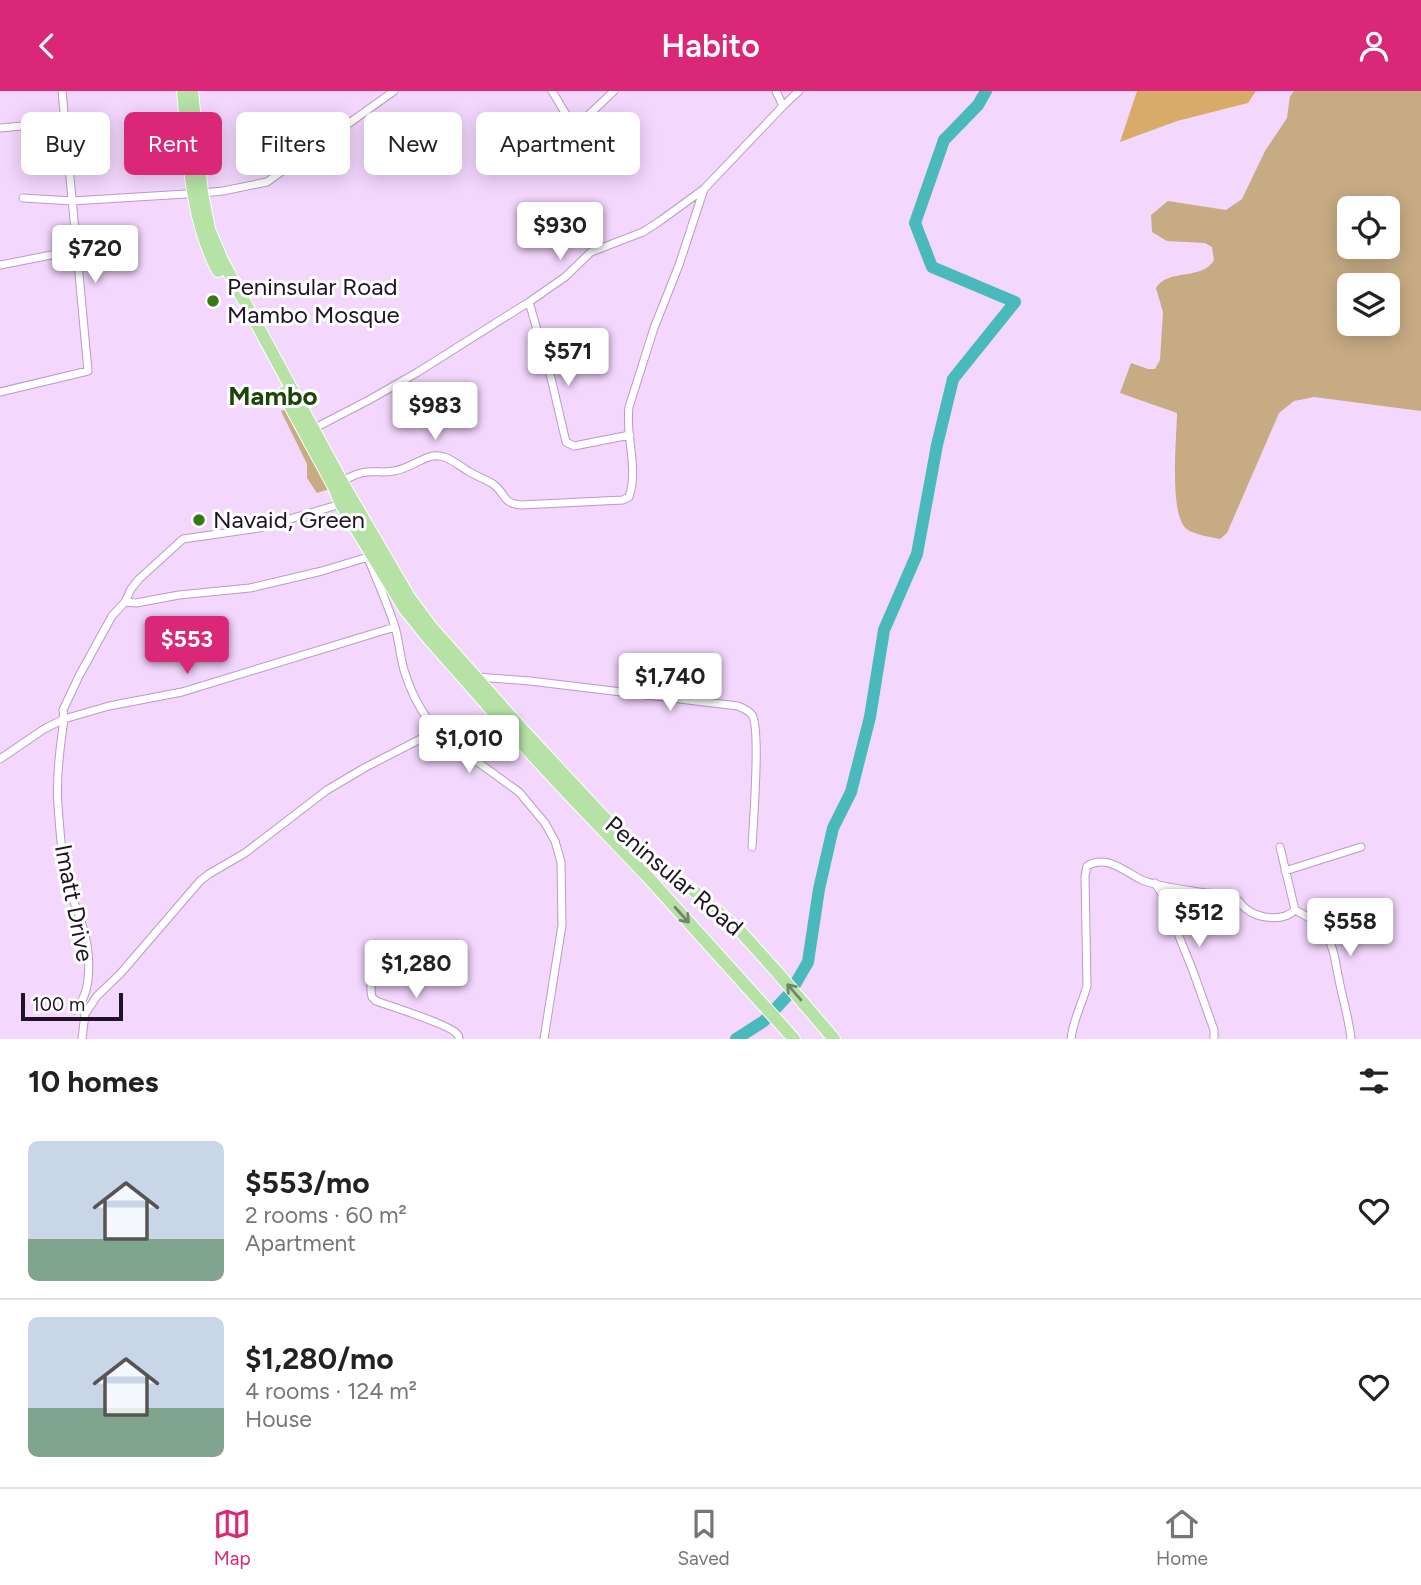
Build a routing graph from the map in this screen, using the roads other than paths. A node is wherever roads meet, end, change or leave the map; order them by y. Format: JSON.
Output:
{"nodes":[{"id":1,"x":62,"y":91,"type":"edge"},
{"id":2,"x":183,"y":91,"type":"edge"},
{"id":3,"x":192,"y":91,"type":"edge"},
{"id":4,"x":394,"y":91,"type":"edge"},
{"id":5,"x":552,"y":91,"type":"edge"},
{"id":6,"x":614,"y":91,"type":"edge"},
{"id":7,"x":776,"y":91,"type":"edge"},
{"id":8,"x":799,"y":91,"type":"edge"},
{"id":9,"x":783,"y":106,"type":"junction"},
{"id":10,"x":64,"y":112,"type":"edge"},
{"id":11,"x":21,"y":126,"type":"edge"},
{"id":12,"x":0,"y":128,"type":"edge"},
{"id":13,"x":70,"y":175,"type":"edge"},
{"id":14,"x":704,"y":190,"type":"junction"},
{"id":15,"x":198,"y":193,"type":"junction"},
{"id":16,"x":23,"y":198,"type":"dead end"},
{"id":17,"x":72,"y":201,"type":"junction"},
{"id":18,"x":77,"y":250,"type":"junction"},
{"id":19,"x":0,"y":265,"type":"edge"},
{"id":20,"x":529,"y":302,"type":"junction"},
{"id":21,"x":256,"y":334,"type":"junction"},
{"id":22,"x":0,"y":392,"type":"edge"},
{"id":23,"x":313,"y":429,"type":"junction"},
{"id":24,"x":630,"y":435,"type":"junction"},
{"id":25,"x":342,"y":481,"type":"junction"},
{"id":26,"x":341,"y":504,"type":"junction"},
{"id":27,"x":368,"y":536,"type":"junction"},
{"id":28,"x":368,"y":558,"type":"junction"},
{"id":29,"x":125,"y":601,"type":"junction"},
{"id":30,"x":395,"y":627,"type":"junction"},
{"id":31,"x":476,"y":677,"type":"junction"},
{"id":32,"x":64,"y":719,"type":"junction"},
{"id":33,"x":436,"y":731,"type":"junction"},
{"id":34,"x":0,"y":759,"type":"edge"},
{"id":35,"x":752,"y":847,"type":"dead end"},
{"id":36,"x":1361,"y":847,"type":"dead end"},
{"id":37,"x":1280,"y":848,"type":"dead end"},
{"id":38,"x":1285,"y":871,"type":"junction"},
{"id":39,"x":1155,"y":883,"type":"junction"},
{"id":40,"x":1296,"y":910,"type":"junction"},
{"id":41,"x":393,"y":949,"type":"dead end"},
{"id":42,"x":74,"y":1010,"type":"dead end"},
{"id":43,"x":792,"y":1037,"type":"edge"},
{"id":44,"x":82,"y":1039,"type":"edge"},
{"id":45,"x":459,"y":1039,"type":"edge"},
{"id":46,"x":544,"y":1039,"type":"edge"},
{"id":47,"x":834,"y":1039,"type":"edge"},
{"id":48,"x":1071,"y":1039,"type":"edge"},
{"id":49,"x":1214,"y":1039,"type":"edge"},
{"id":50,"x":1351,"y":1039,"type":"edge"}],
"edges":[{"from":1,"to":10,"type":"street"},
{"from":2,"to":15,"type":"main road","name":"Peninsular Road"},
{"from":3,"to":15,"type":"main road","name":"Peninsular Road"},
{"from":4,"to":15,"type":"street"},
{"from":5,"to":6,"type":"street"},
{"from":7,"to":9,"type":"street"},
{"from":8,"to":9,"type":"street"},
{"from":9,"to":14,"type":"street"},
{"from":11,"to":12,"type":"street"},
{"from":13,"to":17,"type":"street"},
{"from":14,"to":20,"type":"street"},
{"from":14,"to":24,"type":"street"},
{"from":15,"to":17,"type":"street"},
{"from":15,"to":21,"type":"main road","name":"Peninsular Road"},
{"from":16,"to":17,"type":"street"},
{"from":17,"to":18,"type":"street"},
{"from":18,"to":19,"type":"street"},
{"from":18,"to":22,"type":"street"},
{"from":20,"to":23,"type":"street"},
{"from":20,"to":24,"type":"street"},
{"from":21,"to":23,"type":"main road","name":"Peninsular Road"},
{"from":21,"to":26,"type":"main road","name":"Peninsular Road"},
{"from":23,"to":25,"type":"main road","name":"Peninsular Road"},
{"from":24,"to":25,"type":"street"},
{"from":25,"to":27,"type":"main road","name":"Peninsular Road"},
{"from":26,"to":27,"type":"main road","name":"Peninsular Road"},
{"from":26,"to":29,"type":"street","name":"Imatt Drive"},
{"from":27,"to":28,"type":"street"},
{"from":27,"to":31,"type":"main road","name":"Peninsular Road"},
{"from":27,"to":43,"type":"main road","name":"Peninsular Road","one_way":true},
{"from":28,"to":29,"type":"street"},
{"from":28,"to":30,"type":"street"},
{"from":29,"to":32,"type":"street","name":"Imatt Drive"},
{"from":30,"to":32,"type":"street"},
{"from":30,"to":33,"type":"street"},
{"from":31,"to":35,"type":"street"},
{"from":47,"to":31,"type":"main road","name":"Peninsular Road","one_way":true},
{"from":32,"to":34,"type":"street"},
{"from":32,"to":42,"type":"street","name":"Imatt Drive"},
{"from":33,"to":44,"type":"street"},
{"from":33,"to":46,"type":"street"},
{"from":36,"to":38,"type":"street"},
{"from":37,"to":38,"type":"street"},
{"from":38,"to":40,"type":"street"},
{"from":39,"to":40,"type":"street"},
{"from":39,"to":48,"type":"street"},
{"from":39,"to":49,"type":"street"},
{"from":40,"to":50,"type":"street"},
{"from":41,"to":45,"type":"street"}]}
